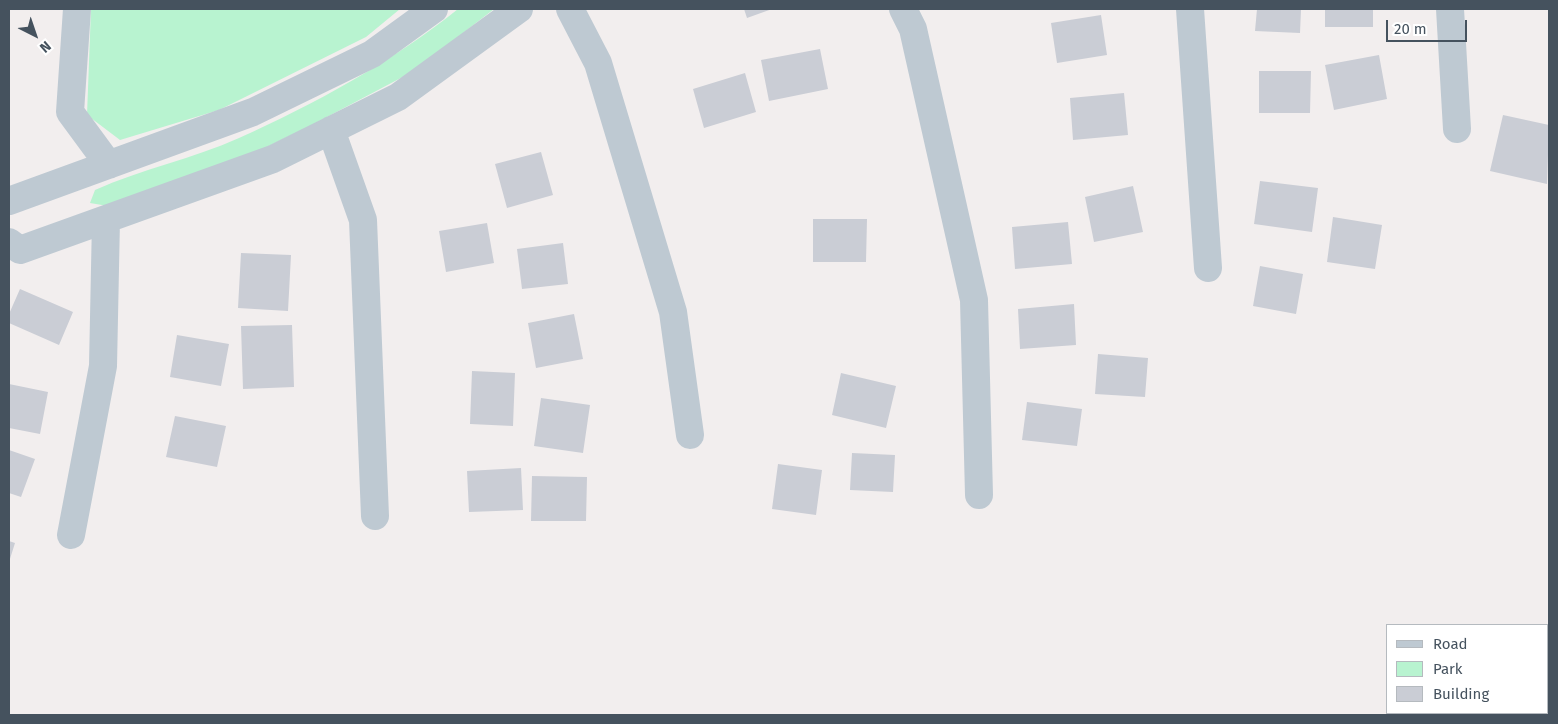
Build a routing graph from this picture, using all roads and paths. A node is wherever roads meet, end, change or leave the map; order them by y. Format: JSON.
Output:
{"nodes":[{"id":1,"x":77,"y":9,"type":"edge"},
{"id":2,"x":434,"y":9,"type":"edge"},
{"id":3,"x":519,"y":9,"type":"edge"},
{"id":4,"x":570,"y":9,"type":"edge"},
{"id":5,"x":903,"y":9,"type":"edge"},
{"id":6,"x":1190,"y":9,"type":"edge"},
{"id":7,"x":1450,"y":9,"type":"edge"},
{"id":8,"x":1457,"y":129,"type":"dead end"},
{"id":9,"x":331,"y":130,"type":"junction"},
{"id":10,"x":109,"y":165,"type":"junction"},
{"id":11,"x":9,"y":202,"type":"edge"},
{"id":12,"x":106,"y":220,"type":"junction"},
{"id":13,"x":9,"y":242,"type":"edge"},
{"id":14,"x":1208,"y":268,"type":"dead end"},
{"id":15,"x":690,"y":435,"type":"dead end"},
{"id":16,"x":979,"y":495,"type":"dead end"},
{"id":17,"x":375,"y":516,"type":"dead end"},
{"id":18,"x":71,"y":535,"type":"dead end"}],
"edges":[{"from":1,"to":10,"type":"street"},
{"from":2,"to":10,"type":"street"},
{"from":3,"to":9,"type":"street"},
{"from":4,"to":15,"type":"street"},
{"from":5,"to":16,"type":"street"},
{"from":6,"to":14,"type":"street"},
{"from":7,"to":8,"type":"street"},
{"from":9,"to":12,"type":"street"},
{"from":9,"to":17,"type":"street"},
{"from":10,"to":11,"type":"street"},
{"from":12,"to":13,"type":"street"},
{"from":12,"to":18,"type":"street"}]}
